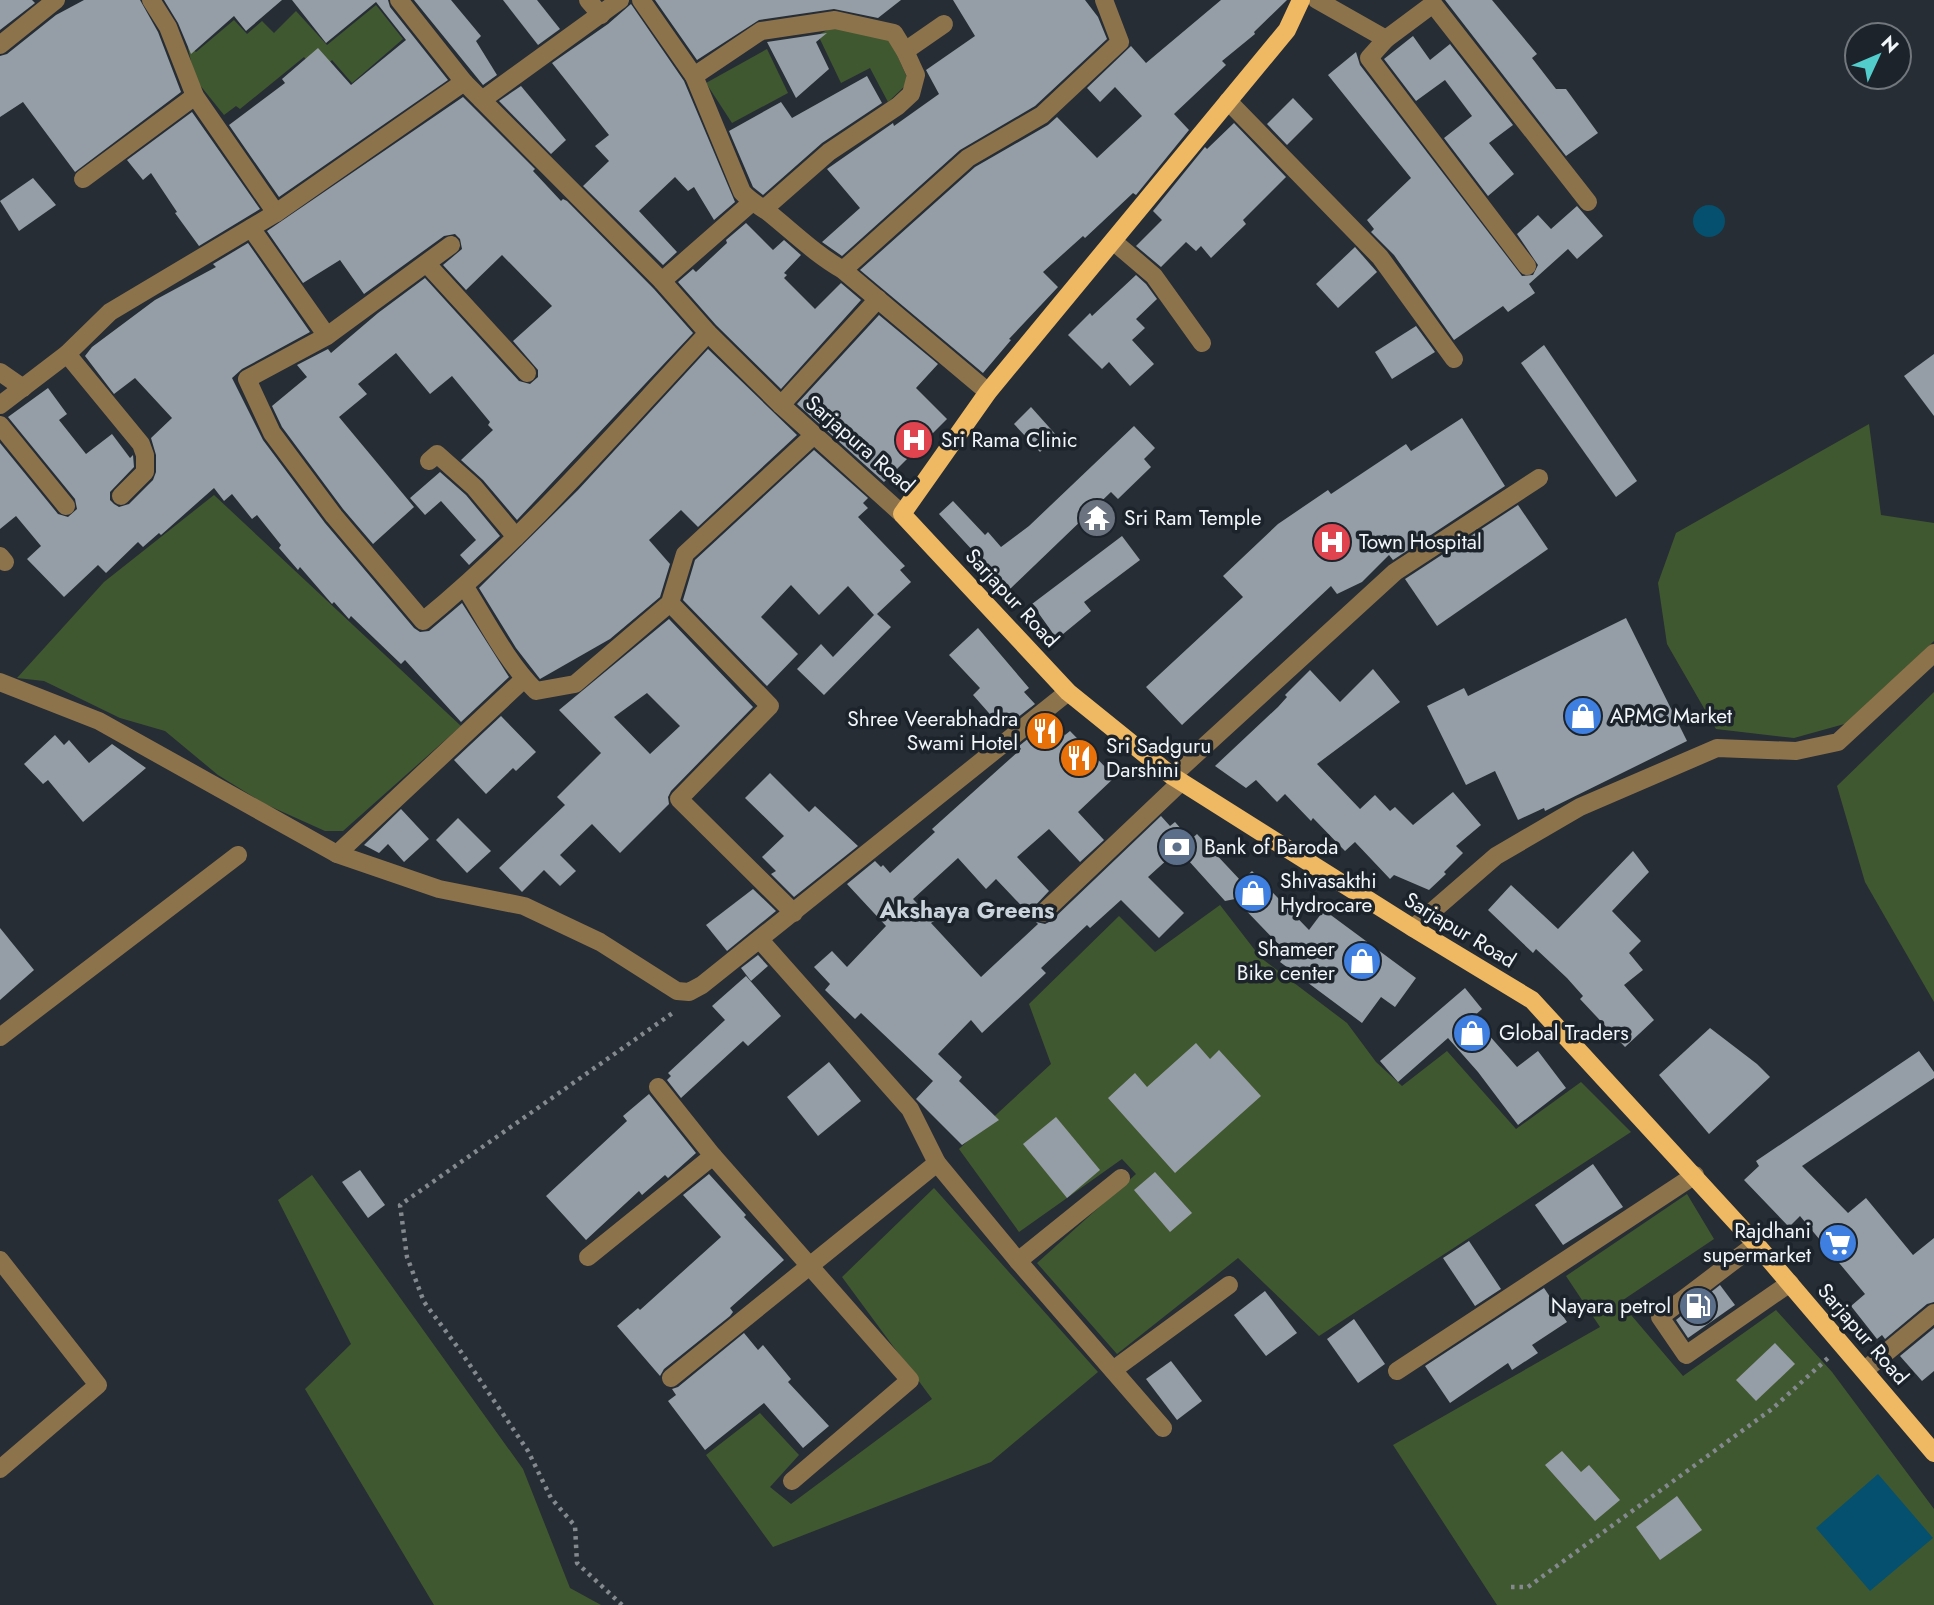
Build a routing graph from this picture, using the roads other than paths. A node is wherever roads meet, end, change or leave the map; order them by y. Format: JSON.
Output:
{"nodes":[{"id":1,"x":56,"y":0,"type":"edge"},
{"id":2,"x":151,"y":0,"type":"edge"},
{"id":3,"x":399,"y":0,"type":"edge"},
{"id":4,"x":588,"y":0,"type":"edge"},
{"id":5,"x":620,"y":0,"type":"edge"},
{"id":6,"x":641,"y":0,"type":"edge"},
{"id":7,"x":1104,"y":0,"type":"edge"},
{"id":8,"x":1301,"y":0,"type":"edge"},
{"id":9,"x":1317,"y":0,"type":"edge"},
{"id":10,"x":601,"y":15,"type":"junction"},
{"id":11,"x":944,"y":24,"type":"dead end"},
{"id":12,"x":1386,"y":39,"type":"junction"},
{"id":13,"x":0,"y":45,"type":"edge"},
{"id":14,"x":905,"y":51,"type":"junction"},
{"id":15,"x":694,"y":76,"type":"junction"},
{"id":16,"x":464,"y":82,"type":"junction"},
{"id":17,"x":195,"y":96,"type":"junction"},
{"id":18,"x":482,"y":100,"type":"junction"},
{"id":19,"x":1228,"y":101,"type":"junction"},
{"id":20,"x":83,"y":179,"type":"dead end"},
{"id":21,"x":1588,"y":202,"type":"dead end"},
{"id":22,"x":758,"y":206,"type":"junction"},
{"id":23,"x":276,"y":212,"type":"junction"},
{"id":24,"x":251,"y":228,"type":"junction"},
{"id":25,"x":1112,"y":241,"type":"junction"},
{"id":26,"x":451,"y":245,"type":"dead end"},
{"id":27,"x":427,"y":264,"type":"junction"},
{"id":28,"x":1527,"y":266,"type":"dead end"},
{"id":29,"x":843,"y":270,"type":"junction"},
{"id":30,"x":662,"y":281,"type":"junction"},
{"id":31,"x":878,"y":299,"type":"junction"},
{"id":32,"x":708,"y":333,"type":"junction"},
{"id":33,"x":327,"y":336,"type":"junction"},
{"id":34,"x":1202,"y":343,"type":"dead end"},
{"id":35,"x":67,"y":354,"type":"junction"},
{"id":36,"x":1454,"y":359,"type":"dead end"},
{"id":37,"x":0,"y":372,"type":"edge"},
{"id":38,"x":527,"y":373,"type":"dead end"},
{"id":39,"x":23,"y":388,"type":"junction"},
{"id":40,"x":988,"y":392,"type":"junction"},
{"id":41,"x":0,"y":405,"type":"edge"},
{"id":42,"x":781,"y":405,"type":"junction"},
{"id":43,"x":0,"y":425,"type":"edge"},
{"id":44,"x":814,"y":435,"type":"junction"},
{"id":45,"x":429,"y":461,"type":"dead end"},
{"id":46,"x":1539,"y":478,"type":"dead end"},
{"id":47,"x":121,"y":496,"type":"dead end"},
{"id":48,"x":66,"y":506,"type":"dead end"},
{"id":49,"x":902,"y":514,"type":"junction"},
{"id":50,"x":516,"y":537,"type":"junction"},
{"id":51,"x":465,"y":587,"type":"junction"},
{"id":52,"x":670,"y":603,"type":"junction"},
{"id":53,"x":1934,"y":653,"type":"edge"},
{"id":54,"x":524,"y":679,"type":"junction"},
{"id":55,"x":3,"y":688,"type":"edge"},
{"id":56,"x":1068,"y":692,"type":"junction"},
{"id":57,"x":1177,"y":779,"type":"junction"},
{"id":58,"x":337,"y":854,"type":"junction"},
{"id":59,"x":238,"y":855,"type":"dead end"},
{"id":60,"x":1043,"y":912,"type":"dead end"},
{"id":61,"x":794,"y":913,"type":"junction"},
{"id":62,"x":1413,"y":928,"type":"junction"},
{"id":63,"x":760,"y":940,"type":"junction"},
{"id":64,"x":0,"y":1037,"type":"edge"},
{"id":65,"x":658,"y":1087,"type":"dead end"},
{"id":66,"x":713,"y":1156,"type":"junction"},
{"id":67,"x":937,"y":1163,"type":"junction"},
{"id":68,"x":1695,"y":1175,"type":"junction"},
{"id":69,"x":1121,"y":1178,"type":"dead end"},
{"id":70,"x":1756,"y":1244,"type":"junction"},
{"id":71,"x":588,"y":1257,"type":"dead end"},
{"id":72,"x":0,"y":1260,"type":"edge"},
{"id":73,"x":1018,"y":1261,"type":"junction"},
{"id":74,"x":810,"y":1266,"type":"junction"},
{"id":75,"x":1790,"y":1283,"type":"junction"},
{"id":76,"x":1229,"y":1285,"type":"dead end"},
{"id":77,"x":1934,"y":1313,"type":"edge"},
{"id":78,"x":1113,"y":1370,"type":"junction"},
{"id":79,"x":1865,"y":1370,"type":"junction"},
{"id":80,"x":1397,"y":1371,"type":"dead end"},
{"id":81,"x":671,"y":1378,"type":"dead end"},
{"id":82,"x":1163,"y":1428,"type":"dead end"},
{"id":83,"x":1934,"y":1453,"type":"edge"},
{"id":84,"x":0,"y":1469,"type":"edge"},
{"id":85,"x":792,"y":1481,"type":"dead end"}],
"edges":[{"from":1,"to":13,"type":"street"},
{"from":2,"to":17,"type":"street"},
{"from":3,"to":16,"type":"street","name":"Sarjapura Road"},
{"from":4,"to":10,"type":"street"},
{"from":5,"to":10,"type":"street"},
{"from":6,"to":15,"type":"street"},
{"from":7,"to":29,"type":"street"},
{"from":8,"to":19,"type":"main road","name":"Sarjapura Road"},
{"from":9,"to":12,"type":"street"},
{"from":10,"to":18,"type":"street"},
{"from":11,"to":14,"type":"street"},
{"from":12,"to":21,"type":"street"},
{"from":12,"to":28,"type":"street"},
{"from":14,"to":15,"type":"street"},
{"from":14,"to":22,"type":"street"},
{"from":15,"to":22,"type":"street"},
{"from":16,"to":18,"type":"street","name":"Sarjapura Road"},
{"from":16,"to":23,"type":"street"},
{"from":17,"to":20,"type":"street"},
{"from":17,"to":23,"type":"street"},
{"from":18,"to":30,"type":"street","name":"Sarjapura Road"},
{"from":19,"to":25,"type":"main road","name":"Sarjapura Road"},
{"from":19,"to":36,"type":"street"},
{"from":22,"to":29,"type":"street"},
{"from":22,"to":30,"type":"street"},
{"from":23,"to":24,"type":"street"},
{"from":24,"to":33,"type":"street"},
{"from":24,"to":35,"type":"street"},
{"from":25,"to":34,"type":"street"},
{"from":25,"to":40,"type":"main road","name":"Sarjapura Road"},
{"from":26,"to":27,"type":"street"},
{"from":27,"to":33,"type":"street"},
{"from":27,"to":38,"type":"street"},
{"from":29,"to":31,"type":"street"},
{"from":30,"to":32,"type":"street","name":"Sarjapura Road"},
{"from":31,"to":40,"type":"street"},
{"from":31,"to":42,"type":"street"},
{"from":32,"to":42,"type":"street","name":"Sarjapura Road"},
{"from":32,"to":50,"type":"street"},
{"from":33,"to":51,"type":"street"},
{"from":35,"to":39,"type":"street"},
{"from":35,"to":47,"type":"street"},
{"from":37,"to":39,"type":"street"},
{"from":39,"to":41,"type":"street"},
{"from":40,"to":49,"type":"main road","name":"Sarjapura Road"},
{"from":42,"to":44,"type":"street","name":"Sarjapura Road"},
{"from":43,"to":48,"type":"street"},
{"from":44,"to":49,"type":"street","name":"Sarjapura Road"},
{"from":44,"to":52,"type":"street"},
{"from":45,"to":50,"type":"street"},
{"from":46,"to":57,"type":"street"},
{"from":49,"to":56,"type":"main road","name":"Sarjapur Road"},
{"from":50,"to":51,"type":"street"},
{"from":51,"to":54,"type":"street"},
{"from":52,"to":54,"type":"street"},
{"from":52,"to":61,"type":"street"},
{"from":53,"to":62,"type":"street"},
{"from":54,"to":58,"type":"street"},
{"from":55,"to":58,"type":"street"},
{"from":56,"to":57,"type":"main road","name":"Sarjapur Road"},
{"from":56,"to":61,"type":"street"},
{"from":57,"to":60,"type":"street"},
{"from":57,"to":62,"type":"main road","name":"Sarjapur Road"},
{"from":58,"to":63,"type":"street"},
{"from":59,"to":64,"type":"street"},
{"from":61,"to":63,"type":"street"},
{"from":62,"to":68,"type":"main road","name":"Sarjapur Road"},
{"from":63,"to":67,"type":"street"},
{"from":65,"to":66,"type":"street"},
{"from":66,"to":71,"type":"street"},
{"from":66,"to":74,"type":"street"},
{"from":67,"to":73,"type":"street"},
{"from":67,"to":74,"type":"street"},
{"from":68,"to":70,"type":"main road","name":"Sarjapur Road"},
{"from":68,"to":80,"type":"street"},
{"from":69,"to":73,"type":"street"},
{"from":70,"to":75,"type":"main road","name":"Sarjapur Road"},
{"from":70,"to":75,"type":"street"},
{"from":72,"to":84,"type":"street"},
{"from":73,"to":78,"type":"street"},
{"from":74,"to":81,"type":"street"},
{"from":74,"to":85,"type":"street"},
{"from":75,"to":79,"type":"main road","name":"Sarjapur Road"},
{"from":76,"to":78,"type":"street"},
{"from":77,"to":79,"type":"street"},
{"from":78,"to":82,"type":"street"},
{"from":79,"to":83,"type":"main road","name":"Sarjapur Road"}]}
